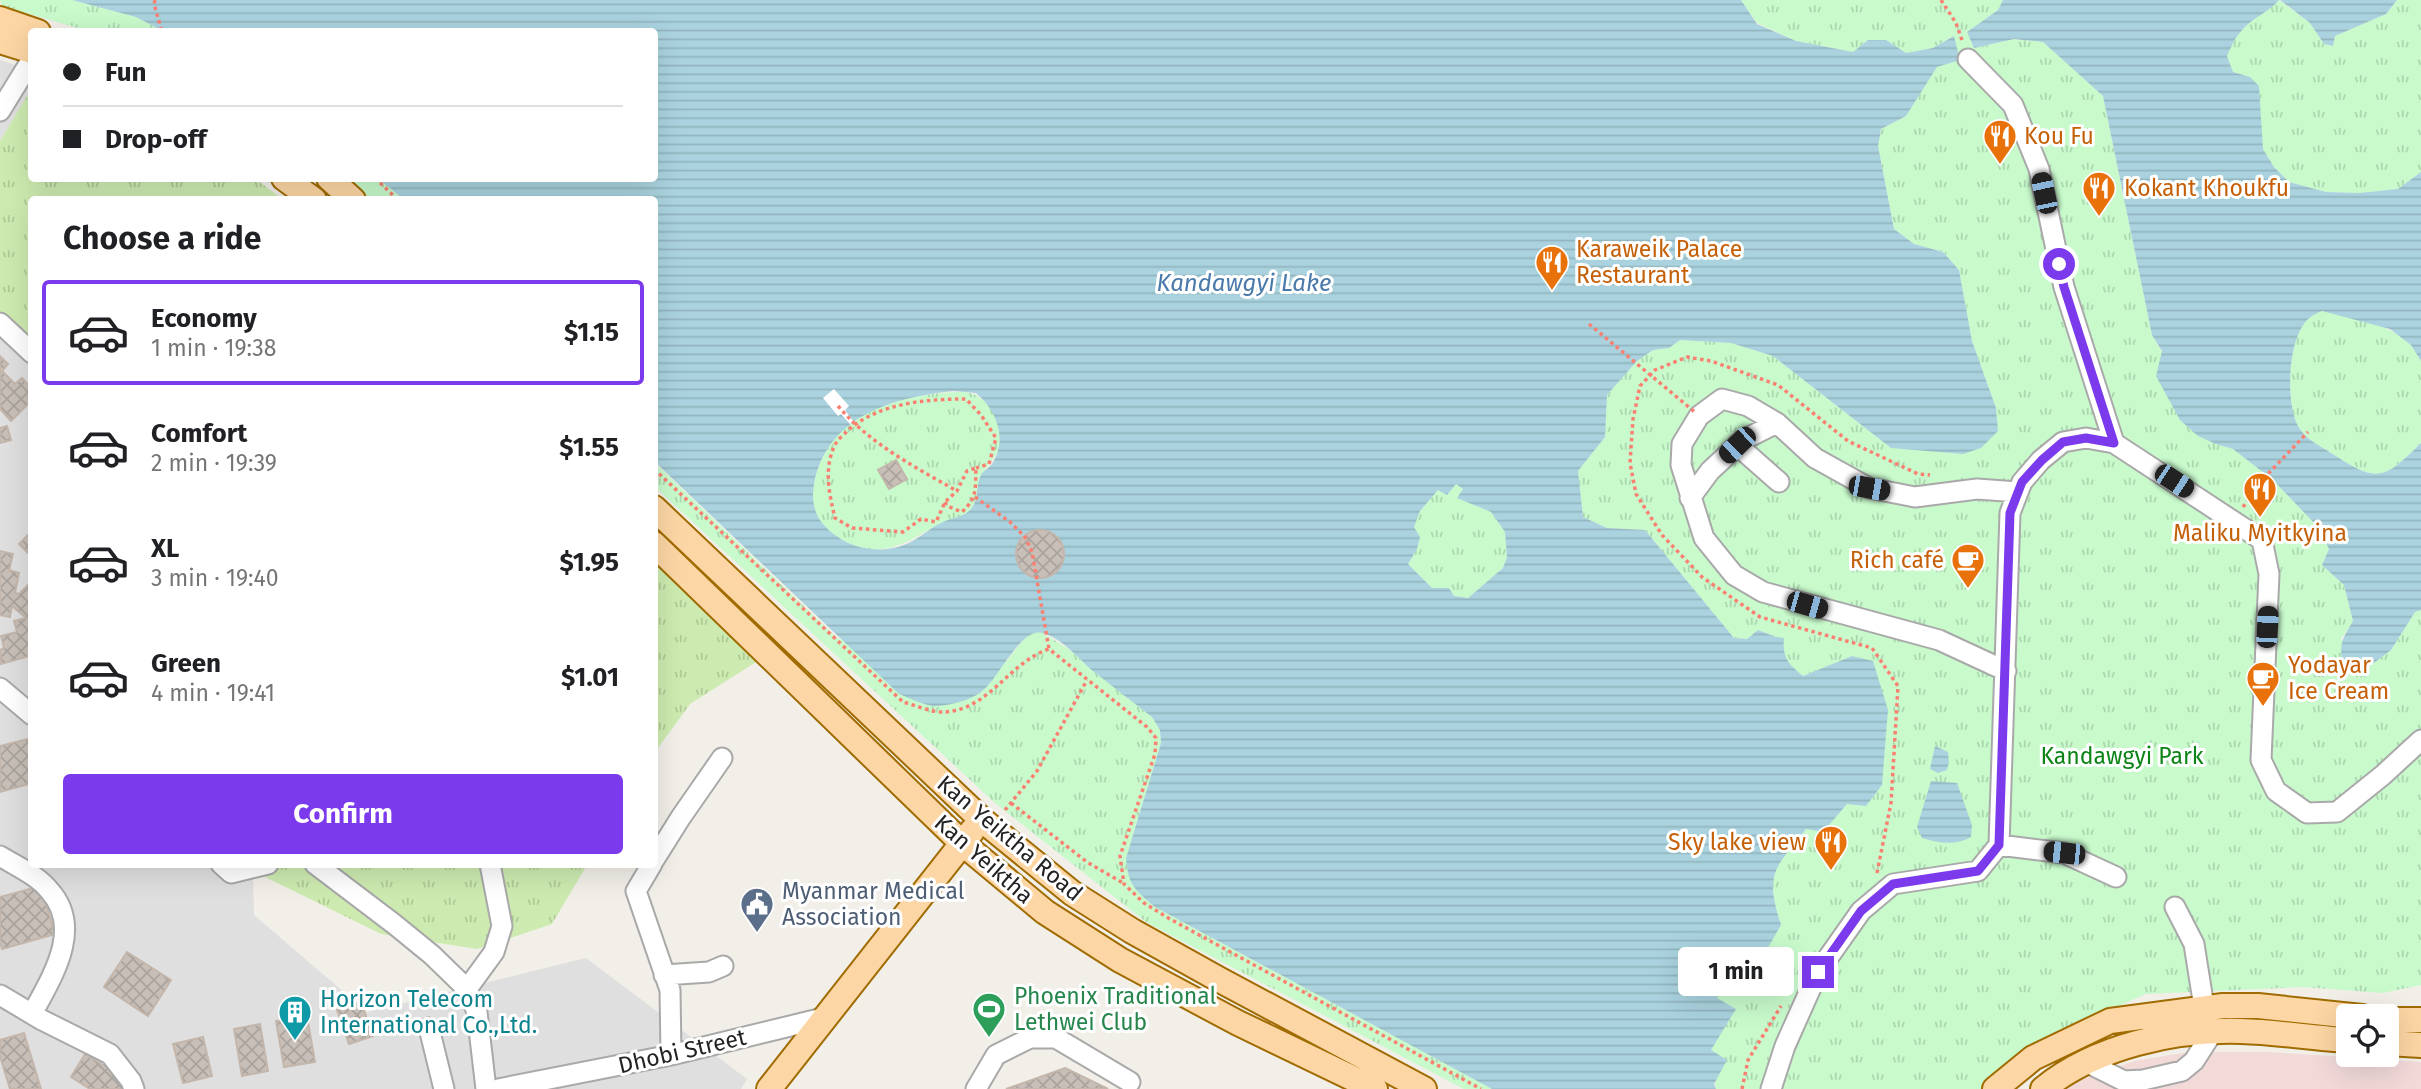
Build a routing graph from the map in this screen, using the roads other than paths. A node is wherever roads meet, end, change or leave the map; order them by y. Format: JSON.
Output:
{"nodes":[{"id":1,"x":0,"y":19,"type":"edge"},
{"id":2,"x":28,"y":29,"type":"edge"},
{"id":3,"x":0,"y":41,"type":"edge"},
{"id":4,"x":28,"y":50,"type":"edge"},
{"id":5,"x":1968,"y":59,"type":"dead end"},
{"id":6,"x":28,"y":66,"type":"edge"},
{"id":7,"x":0,"y":111,"type":"edge"},
{"id":8,"x":289,"y":182,"type":"edge"},
{"id":9,"x":333,"y":182,"type":"edge"},
{"id":10,"x":309,"y":196,"type":"edge"},
{"id":11,"x":349,"y":196,"type":"edge"},
{"id":12,"x":0,"y":323,"type":"edge"},
{"id":13,"x":28,"y":349,"type":"edge"},
{"id":14,"x":1777,"y":423,"type":"junction"},
{"id":15,"x":2114,"y":443,"type":"junction"},
{"id":16,"x":1737,"y":445,"type":"junction"},
{"id":17,"x":1779,"y":482,"type":"dead end"},
{"id":18,"x":2018,"y":492,"type":"junction"},
{"id":19,"x":1690,"y":498,"type":"junction"},
{"id":20,"x":658,"y":512,"type":"edge"},
{"id":21,"x":658,"y":548,"type":"edge"},
{"id":22,"x":2006,"y":671,"type":"junction"},
{"id":23,"x":0,"y":688,"type":"edge"},
{"id":24,"x":28,"y":712,"type":"edge"},
{"id":25,"x":2421,"y":740,"type":"edge"},
{"id":26,"x":722,"y":758,"type":"dead end"},
{"id":27,"x":981,"y":819,"type":"junction"},
{"id":28,"x":962,"y":843,"type":"junction"},
{"id":29,"x":1999,"y":845,"type":"junction"},
{"id":30,"x":658,"y":854,"type":"edge"},
{"id":31,"x":0,"y":856,"type":"edge"},
{"id":32,"x":225,"y":868,"type":"edge"},
{"id":33,"x":252,"y":868,"type":"edge"},
{"id":34,"x":320,"y":868,"type":"edge"},
{"id":35,"x":490,"y":868,"type":"edge"},
{"id":36,"x":649,"y":868,"type":"edge"},
{"id":37,"x":2116,"y":877,"type":"dead end"},
{"id":38,"x":2175,"y":907,"type":"dead end"},
{"id":39,"x":723,"y":966,"type":"dead end"},
{"id":40,"x":664,"y":975,"type":"junction"},
{"id":41,"x":467,"y":989,"type":"junction"},
{"id":42,"x":0,"y":995,"type":"edge"},
{"id":43,"x":2204,"y":1007,"type":"junction"},
{"id":44,"x":2317,"y":1012,"type":"junction"},
{"id":45,"x":32,"y":1014,"type":"junction"},
{"id":46,"x":2336,"y":1014,"type":"edge"},
{"id":47,"x":823,"y":1018,"type":"junction"},
{"id":48,"x":2399,"y":1020,"type":"edge"},
{"id":49,"x":2421,"y":1020,"type":"edge"},
{"id":50,"x":429,"y":1028,"type":"dead end"},
{"id":51,"x":2212,"y":1033,"type":"junction"},
{"id":52,"x":2317,"y":1037,"type":"junction"},
{"id":53,"x":2336,"y":1039,"type":"edge"},
{"id":54,"x":2399,"y":1044,"type":"edge"},
{"id":55,"x":2421,"y":1045,"type":"edge"},
{"id":56,"x":671,"y":1055,"type":"junction"},
{"id":57,"x":2088,"y":1063,"type":"junction"},
{"id":58,"x":1130,"y":1082,"type":"dead end"},
{"id":59,"x":134,"y":1089,"type":"edge"},
{"id":60,"x":444,"y":1089,"type":"edge"},
{"id":61,"x":486,"y":1089,"type":"edge"},
{"id":62,"x":498,"y":1089,"type":"edge"},
{"id":63,"x":769,"y":1089,"type":"edge"},
{"id":64,"x":976,"y":1089,"type":"edge"},
{"id":65,"x":1375,"y":1089,"type":"edge"},
{"id":66,"x":1424,"y":1089,"type":"edge"},
{"id":67,"x":1771,"y":1089,"type":"edge"},
{"id":68,"x":1995,"y":1089,"type":"edge"},
{"id":69,"x":2043,"y":1089,"type":"edge"}],
"edges":[{"from":1,"to":2,"type":"main road"},
{"from":3,"to":4,"type":"main road"},
{"from":5,"to":15,"type":"street"},
{"from":6,"to":7,"type":"street"},
{"from":8,"to":10,"type":"main road"},
{"from":9,"to":11,"type":"main road"},
{"from":12,"to":13,"type":"street"},
{"from":14,"to":16,"type":"street"},
{"from":14,"to":18,"type":"street"},
{"from":14,"to":19,"type":"street"},
{"from":15,"to":18,"type":"street"},
{"from":15,"to":25,"type":"street"},
{"from":16,"to":17,"type":"street"},
{"from":16,"to":19,"type":"street"},
{"from":18,"to":22,"type":"street"},
{"from":19,"to":22,"type":"street"},
{"from":20,"to":27,"type":"main road","name":"Kan Yeiktha Road"},
{"from":21,"to":28,"type":"main road","name":"Kan Yeiktha"},
{"from":22,"to":29,"type":"street"},
{"from":23,"to":24,"type":"street"},
{"from":26,"to":30,"type":"street"},
{"from":27,"to":28,"type":"main road"},
{"from":27,"to":66,"type":"main road","name":"Kan Yeiktha Road"},
{"from":28,"to":47,"type":"main road"},
{"from":28,"to":65,"type":"main road","name":"Kan Yeiktha"},
{"from":29,"to":37,"type":"street"},
{"from":29,"to":67,"type":"street"},
{"from":31,"to":45,"type":"street"},
{"from":32,"to":33,"type":"street"},
{"from":34,"to":41,"type":"street"},
{"from":35,"to":41,"type":"street"},
{"from":36,"to":40,"type":"street"},
{"from":38,"to":43,"type":"street"},
{"from":39,"to":40,"type":"street"},
{"from":40,"to":56,"type":"street"},
{"from":41,"to":61,"type":"street"},
{"from":42,"to":45,"type":"street"},
{"from":43,"to":44,"type":"main road"},
{"from":43,"to":68,"type":"main road"},
{"from":44,"to":46,"type":"main road"},
{"from":44,"to":52,"type":"main road"},
{"from":45,"to":59,"type":"street"},
{"from":47,"to":56,"type":"street","name":"Dhobi Street"},
{"from":47,"to":63,"type":"main road"},
{"from":48,"to":49,"type":"main road"},
{"from":50,"to":60,"type":"street"},
{"from":51,"to":52,"type":"main road"},
{"from":51,"to":57,"type":"main road"},
{"from":51,"to":57,"type":"street"},
{"from":52,"to":53,"type":"main road"},
{"from":54,"to":55,"type":"main road"},
{"from":56,"to":62,"type":"street","name":"Dhobi Street"},
{"from":57,"to":69,"type":"main road"},
{"from":58,"to":64,"type":"street"}]}
